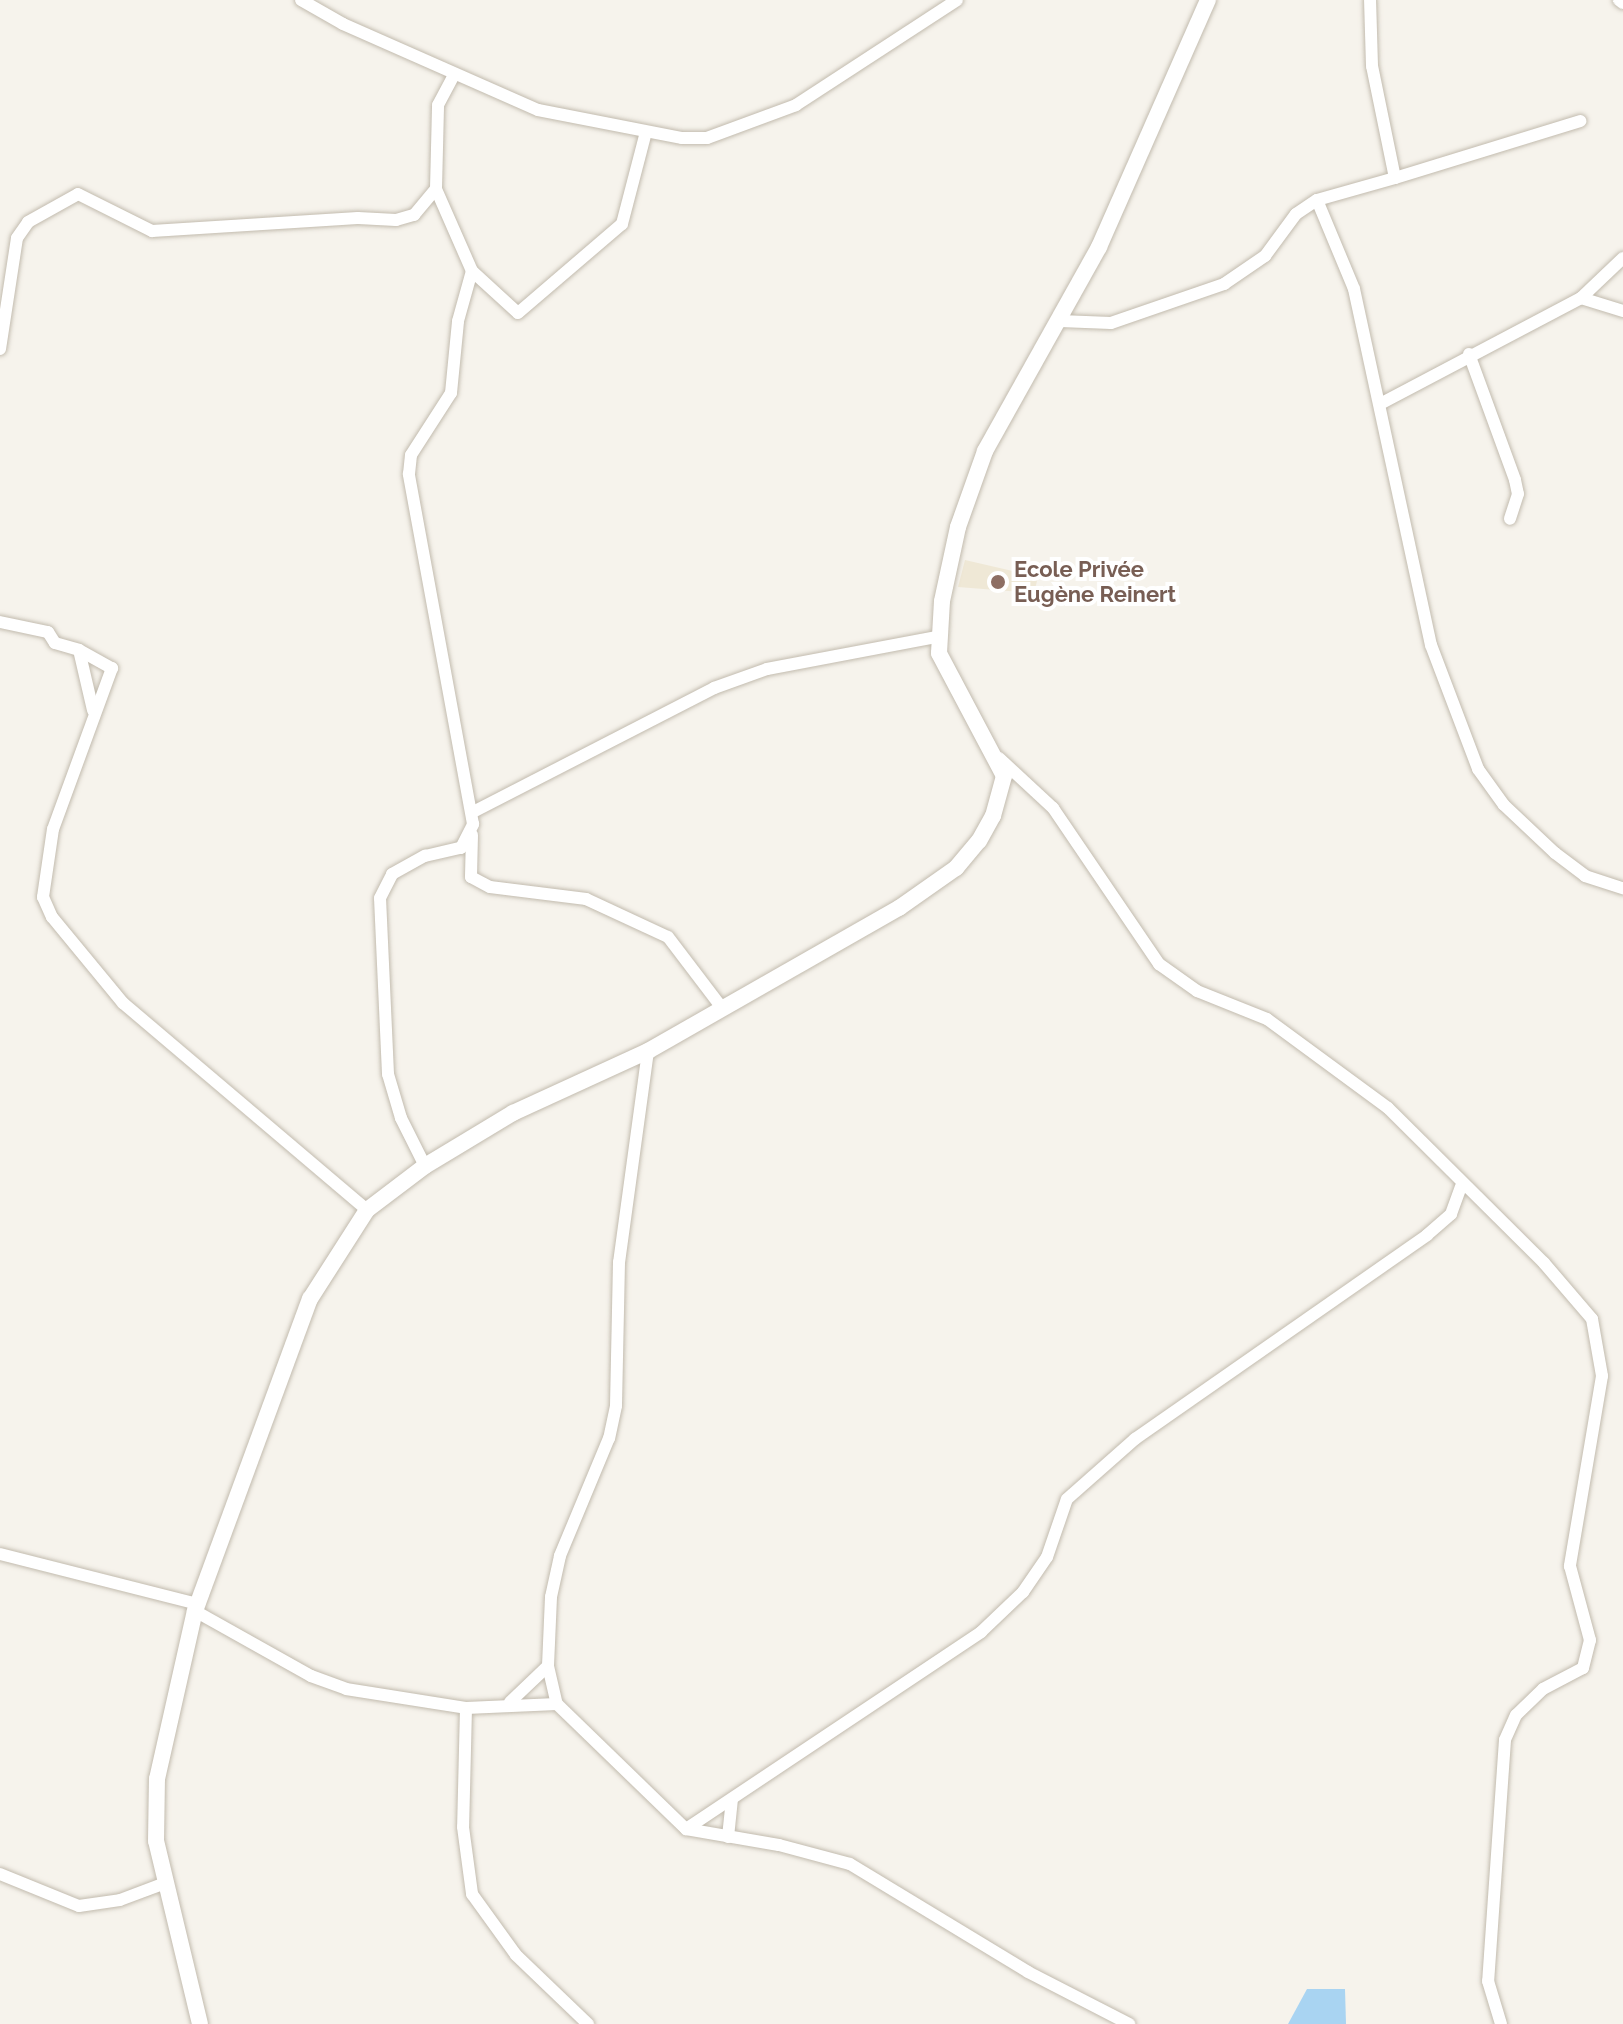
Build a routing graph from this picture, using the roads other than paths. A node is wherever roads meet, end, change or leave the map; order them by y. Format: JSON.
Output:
{"nodes":[{"id":1,"x":301,"y":0,"type":"edge"},
{"id":2,"x":957,"y":0,"type":"edge"},
{"id":3,"x":1208,"y":0,"type":"edge"},
{"id":4,"x":1370,"y":0,"type":"edge"},
{"id":5,"x":454,"y":75,"type":"junction"},
{"id":6,"x":1580,"y":121,"type":"dead end"},
{"id":7,"x":646,"y":132,"type":"junction"},
{"id":8,"x":1395,"y":178,"type":"junction"},
{"id":9,"x":436,"y":189,"type":"junction"},
{"id":10,"x":1317,"y":200,"type":"junction"},
{"id":11,"x":1623,"y":258,"type":"edge"},
{"id":12,"x":472,"y":271,"type":"junction"},
{"id":13,"x":1581,"y":298,"type":"junction"},
{"id":14,"x":1623,"y":311,"type":"edge"},
{"id":15,"x":1060,"y":321,"type":"junction"},
{"id":16,"x":0,"y":349,"type":"edge"},
{"id":17,"x":1469,"y":354,"type":"junction"},
{"id":18,"x":1380,"y":404,"type":"junction"},
{"id":19,"x":1510,"y":519,"type":"dead end"},
{"id":20,"x":0,"y":622,"type":"edge"},
{"id":21,"x":937,"y":637,"type":"junction"},
{"id":22,"x":79,"y":650,"type":"junction"},
{"id":23,"x":93,"y":713,"type":"junction"},
{"id":24,"x":999,"y":758,"type":"junction"},
{"id":25,"x":473,"y":812,"type":"junction"},
{"id":26,"x":472,"y":834,"type":"junction"},
{"id":27,"x":1623,"y":888,"type":"edge"},
{"id":28,"x":722,"y":1008,"type":"junction"},
{"id":29,"x":648,"y":1051,"type":"junction"},
{"id":30,"x":425,"y":1166,"type":"junction"},
{"id":31,"x":1461,"y":1187,"type":"junction"},
{"id":32,"x":367,"y":1210,"type":"junction"},
{"id":33,"x":0,"y":1554,"type":"edge"},
{"id":34,"x":197,"y":1608,"type":"junction"},
{"id":35,"x":548,"y":1666,"type":"junction"},
{"id":36,"x":510,"y":1702,"type":"junction"},
{"id":37,"x":557,"y":1704,"type":"junction"},
{"id":38,"x":466,"y":1708,"type":"junction"},
{"id":39,"x":732,"y":1800,"type":"junction"},
{"id":40,"x":686,"y":1829,"type":"junction"},
{"id":41,"x":728,"y":1837,"type":"junction"},
{"id":42,"x":0,"y":1874,"type":"edge"},
{"id":43,"x":165,"y":1883,"type":"junction"},
{"id":44,"x":200,"y":2024,"type":"edge"},
{"id":45,"x":588,"y":2024,"type":"edge"},
{"id":46,"x":1129,"y":2024,"type":"edge"},
{"id":47,"x":1501,"y":2024,"type":"edge"}],
"edges":[{"from":1,"to":5,"type":"street"},
{"from":2,"to":7,"type":"street"},
{"from":3,"to":15,"type":"street"},
{"from":4,"to":8,"type":"street"},
{"from":5,"to":7,"type":"street"},
{"from":5,"to":9,"type":"street"},
{"from":6,"to":8,"type":"street"},
{"from":7,"to":12,"type":"street"},
{"from":8,"to":10,"type":"street"},
{"from":9,"to":12,"type":"street"},
{"from":9,"to":16,"type":"street"},
{"from":10,"to":15,"type":"street"},
{"from":10,"to":18,"type":"street"},
{"from":11,"to":13,"type":"street"},
{"from":12,"to":25,"type":"street"},
{"from":13,"to":14,"type":"street"},
{"from":13,"to":17,"type":"street"},
{"from":15,"to":21,"type":"street"},
{"from":17,"to":18,"type":"street"},
{"from":17,"to":19,"type":"street"},
{"from":18,"to":27,"type":"street"},
{"from":20,"to":22,"type":"street"},
{"from":21,"to":24,"type":"street"},
{"from":21,"to":25,"type":"street"},
{"from":22,"to":23,"type":"street"},
{"from":22,"to":23,"type":"street"},
{"from":23,"to":32,"type":"street"},
{"from":24,"to":28,"type":"street"},
{"from":24,"to":31,"type":"street"},
{"from":25,"to":26,"type":"street"},
{"from":26,"to":28,"type":"street"},
{"from":26,"to":30,"type":"street"},
{"from":28,"to":29,"type":"street"},
{"from":29,"to":30,"type":"street"},
{"from":29,"to":35,"type":"street"},
{"from":30,"to":32,"type":"street"},
{"from":31,"to":39,"type":"street"},
{"from":31,"to":47,"type":"street"},
{"from":32,"to":34,"type":"street"},
{"from":33,"to":34,"type":"street"},
{"from":34,"to":38,"type":"street"},
{"from":34,"to":43,"type":"street"},
{"from":35,"to":36,"type":"street"},
{"from":35,"to":37,"type":"street"},
{"from":36,"to":37,"type":"street"},
{"from":36,"to":38,"type":"street"},
{"from":37,"to":40,"type":"street"},
{"from":38,"to":45,"type":"street"},
{"from":39,"to":40,"type":"street"},
{"from":39,"to":41,"type":"street"},
{"from":40,"to":41,"type":"street"},
{"from":41,"to":46,"type":"street"},
{"from":42,"to":43,"type":"street"},
{"from":43,"to":44,"type":"street"}]}
